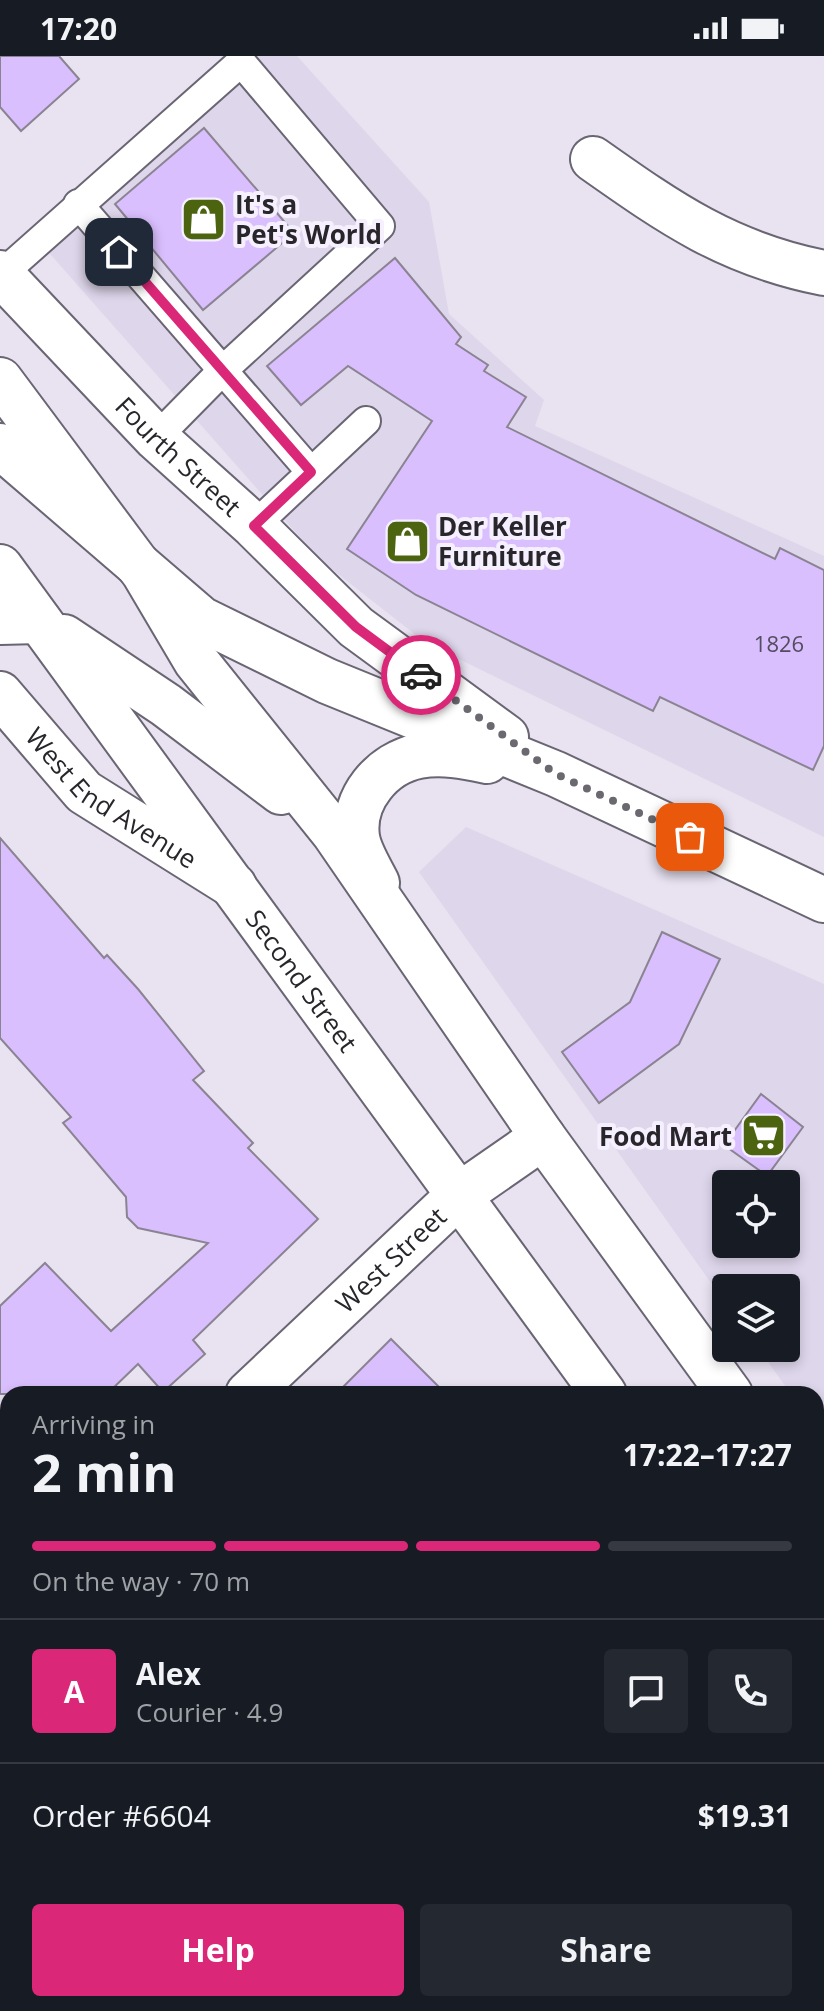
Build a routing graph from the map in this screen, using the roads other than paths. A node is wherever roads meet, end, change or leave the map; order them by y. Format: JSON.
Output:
{"nodes":[{"id":1,"x":593,"y":159,"type":"dead end"},
{"id":2,"x":78,"y":204,"type":"junction"},
{"id":3,"x":824,"y":273,"type":"edge"},
{"id":4,"x":1,"y":274,"type":"edge"},
{"id":5,"x":222,"y":371,"type":"junction"},
{"id":6,"x":0,"y":380,"type":"edge"},
{"id":7,"x":366,"y":421,"type":"dead end"},
{"id":8,"x":156,"y":438,"type":"junction"},
{"id":9,"x":0,"y":446,"type":"edge"},
{"id":10,"x":311,"y":472,"type":"junction"},
{"id":11,"x":254,"y":526,"type":"junction"},
{"id":12,"x":0,"y":567,"type":"edge"},
{"id":13,"x":144,"y":573,"type":"junction"},
{"id":14,"x":20,"y":622,"type":"edge"},
{"id":15,"x":0,"y":694,"type":"edge"},
{"id":16,"x":556,"y":774,"type":"junction"},
{"id":17,"x":334,"y":833,"type":"junction"},
{"id":18,"x":234,"y":886,"type":"junction"},
{"id":19,"x":824,"y":900,"type":"edge"},
{"id":20,"x":398,"y":931,"type":"junction"},
{"id":21,"x":543,"y":1137,"type":"junction"},
{"id":22,"x":458,"y":1196,"type":"junction"},
{"id":23,"x":256,"y":1386,"type":"edge"},
{"id":24,"x":598,"y":1386,"type":"edge"},
{"id":25,"x":724,"y":1386,"type":"edge"}],
"edges":[{"from":1,"to":3,"type":"main road"},
{"from":2,"to":4,"type":"lane"},
{"from":2,"to":5,"type":"lane"},
{"from":2,"to":5,"type":"lane"},
{"from":4,"to":8,"type":"main road","name":"Fourth Street"},
{"from":5,"to":8,"type":"lane"},
{"from":5,"to":10,"type":"lane"},
{"from":6,"to":13,"type":"main road","name":"Fourth Street"},
{"from":7,"to":10,"type":"lane"},
{"from":8,"to":11,"type":"main road","name":"Fourth Street"},
{"from":9,"to":13,"type":"main road","name":"Fourth Street"},
{"from":10,"to":11,"type":"lane"},
{"from":11,"to":16,"type":"main road","name":"Fourth Street"},
{"from":12,"to":14,"type":"main road","name":"Second Street"},
{"from":13,"to":16,"type":"main road","name":"Fourth Street"},
{"from":13,"to":17,"type":"main road"},
{"from":14,"to":17,"type":"main road"},
{"from":14,"to":18,"type":"main road","name":"Second Street"},
{"from":15,"to":18,"type":"main road","name":"West End Avenue"},
{"from":16,"to":19,"type":"main road","name":"Fourth Street"},
{"from":16,"to":20,"type":"main road"},
{"from":17,"to":20,"type":"main road"},
{"from":18,"to":22,"type":"main road","name":"Second Street"},
{"from":20,"to":21,"type":"main road"},
{"from":21,"to":22,"type":"main road","name":"West Street"},
{"from":21,"to":25,"type":"main road"},
{"from":22,"to":23,"type":"main road","name":"West Street"},
{"from":22,"to":24,"type":"main road","name":"Second Street"}]}
